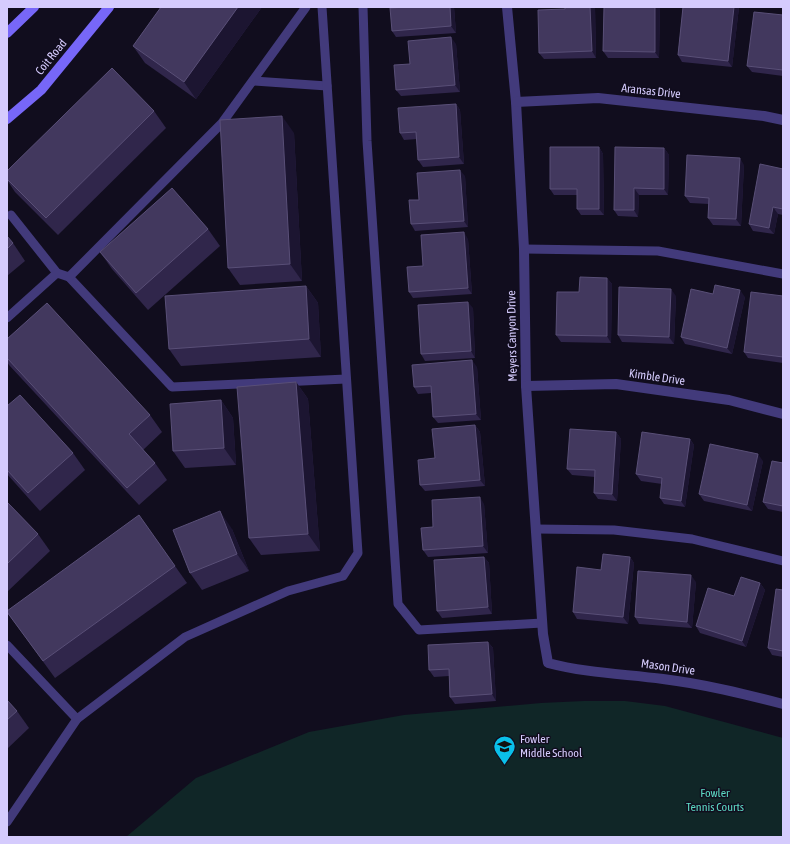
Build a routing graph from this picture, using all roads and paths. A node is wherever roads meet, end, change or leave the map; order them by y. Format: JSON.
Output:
{"nodes":[{"id":1,"x":34,"y":7,"type":"edge"},
{"id":2,"x":110,"y":7,"type":"edge"},
{"id":3,"x":306,"y":7,"type":"edge"},
{"id":4,"x":322,"y":7,"type":"edge"},
{"id":5,"x":363,"y":7,"type":"edge"},
{"id":6,"x":507,"y":7,"type":"edge"},
{"id":7,"x":7,"y":33,"type":"edge"},
{"id":8,"x":253,"y":81,"type":"junction"},
{"id":9,"x":327,"y":86,"type":"junction"},
{"id":10,"x":516,"y":102,"type":"junction"},
{"id":11,"x":7,"y":118,"type":"edge"},
{"id":12,"x":783,"y":120,"type":"edge"},
{"id":13,"x":11,"y":215,"type":"dead end"},
{"id":14,"x":524,"y":249,"type":"junction"},
{"id":15,"x":57,"y":273,"type":"junction"},
{"id":16,"x":783,"y":274,"type":"edge"},
{"id":17,"x":68,"y":278,"type":"junction"},
{"id":18,"x":7,"y":318,"type":"edge"},
{"id":19,"x":346,"y":379,"type":"junction"},
{"id":20,"x":526,"y":386,"type":"junction"},
{"id":21,"x":783,"y":414,"type":"edge"},
{"id":22,"x":536,"y":529,"type":"junction"},
{"id":23,"x":783,"y":561,"type":"edge"},
{"id":24,"x":542,"y":623,"type":"junction"},
{"id":25,"x":7,"y":645,"type":"edge"},
{"id":26,"x":548,"y":664,"type":"joint"},
{"id":27,"x":783,"y":704,"type":"edge"},
{"id":28,"x":77,"y":719,"type":"junction"},
{"id":29,"x":7,"y":822,"type":"edge"}],
"edges":[{"from":1,"to":7,"type":"main road"},
{"from":2,"to":11,"type":"main road","name":"Coit Road"},
{"from":3,"to":8,"type":"lane"},
{"from":4,"to":9,"type":"lane"},
{"from":5,"to":24,"type":"lane"},
{"from":6,"to":10,"type":"street","name":"Meyers Canyon Drive"},
{"from":8,"to":9,"type":"lane"},
{"from":8,"to":17,"type":"lane"},
{"from":9,"to":19,"type":"lane"},
{"from":10,"to":12,"type":"street","name":"Aransas Drive"},
{"from":10,"to":14,"type":"street","name":"Meyers Canyon Drive"},
{"from":13,"to":15,"type":"lane"},
{"from":14,"to":16,"type":"lane"},
{"from":14,"to":20,"type":"street","name":"Meyers Canyon Drive"},
{"from":15,"to":17,"type":"lane"},
{"from":15,"to":18,"type":"lane"},
{"from":17,"to":19,"type":"lane"},
{"from":19,"to":28,"type":"lane"},
{"from":20,"to":21,"type":"street","name":"Kimble Drive"},
{"from":20,"to":22,"type":"street","name":"Meyers Canyon Drive"},
{"from":22,"to":23,"type":"lane"},
{"from":22,"to":24,"type":"street","name":"Meyers Canyon Drive"},
{"from":24,"to":26,"type":"street","name":"Meyers Canyon Drive"},
{"from":25,"to":28,"type":"lane"},
{"from":26,"to":27,"type":"street","name":"Mason Drive"},
{"from":28,"to":29,"type":"lane"}]}
